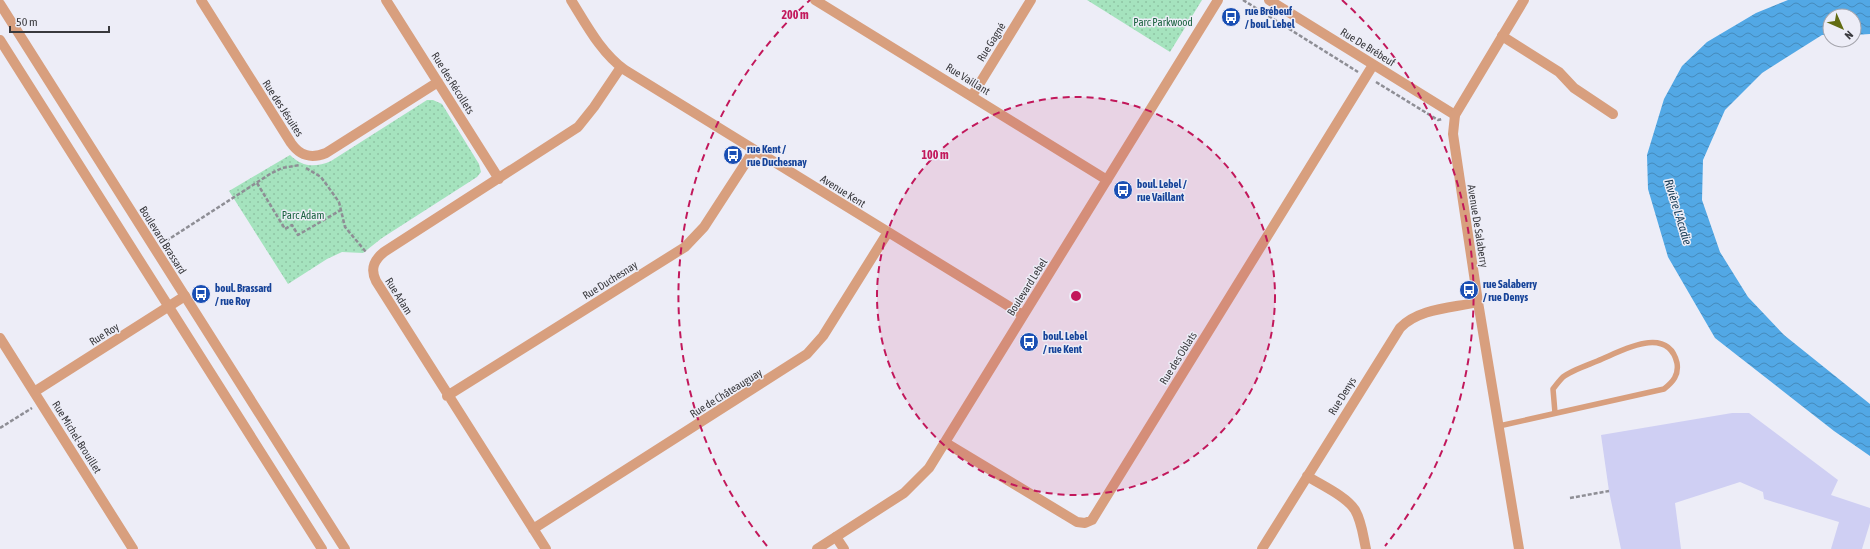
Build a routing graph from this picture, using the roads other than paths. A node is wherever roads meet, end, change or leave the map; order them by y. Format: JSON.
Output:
{"nodes":[{"id":1,"x":201,"y":0,"type":"edge"},
{"id":2,"x":386,"y":0,"type":"edge"},
{"id":3,"x":571,"y":0,"type":"edge"},
{"id":4,"x":815,"y":0,"type":"edge"},
{"id":5,"x":1031,"y":0,"type":"edge"},
{"id":6,"x":1218,"y":0,"type":"edge"},
{"id":7,"x":1269,"y":0,"type":"edge"},
{"id":8,"x":1524,"y":0,"type":"edge"},
{"id":9,"x":0,"y":4,"type":"edge"},
{"id":10,"x":1502,"y":36,"type":"junction"},
{"id":11,"x":0,"y":40,"type":"edge"},
{"id":12,"x":1373,"y":65,"type":"junction"},
{"id":13,"x":621,"y":67,"type":"junction"},
{"id":14,"x":438,"y":82,"type":"junction"},
{"id":15,"x":972,"y":96,"type":"junction"},
{"id":16,"x":1613,"y":114,"type":"dead end"},
{"id":17,"x":1455,"y":115,"type":"junction"},
{"id":18,"x":754,"y":150,"type":"junction"},
{"id":19,"x":499,"y":179,"type":"junction"},
{"id":20,"x":1107,"y":180,"type":"junction"},
{"id":21,"x":888,"y":232,"type":"junction"},
{"id":22,"x":185,"y":296,"type":"junction"},
{"id":23,"x":1478,"y":302,"type":"junction"},
{"id":24,"x":169,"y":306,"type":"junction"},
{"id":25,"x":1023,"y":315,"type":"junction"},
{"id":26,"x":0,"y":338,"type":"edge"},
{"id":27,"x":34,"y":392,"type":"junction"},
{"id":28,"x":447,"y":396,"type":"junction"},
{"id":29,"x":1555,"y":413,"type":"junction"},
{"id":30,"x":1499,"y":426,"type":"junction"},
{"id":31,"x":946,"y":443,"type":"junction"},
{"id":32,"x":1307,"y":476,"type":"junction"},
{"id":33,"x":534,"y":530,"type":"junction"},
{"id":34,"x":836,"y":537,"type":"junction"},
{"id":35,"x":133,"y":549,"type":"edge"},
{"id":36,"x":322,"y":549,"type":"edge"},
{"id":37,"x":345,"y":549,"type":"edge"},
{"id":38,"x":546,"y":549,"type":"edge"},
{"id":39,"x":818,"y":549,"type":"edge"},
{"id":40,"x":844,"y":549,"type":"edge"},
{"id":41,"x":1262,"y":549,"type":"edge"},
{"id":42,"x":1366,"y":549,"type":"edge"},
{"id":43,"x":1519,"y":549,"type":"edge"}],
"edges":[{"from":1,"to":14,"type":"street","name":"Rue des Jésuites"},
{"from":2,"to":14,"type":"street","name":"Rue des Récollets"},
{"from":3,"to":13,"type":"street","name":"Avenue Kent"},
{"from":4,"to":15,"type":"street","name":"Rue Vaillant"},
{"from":5,"to":15,"type":"street","name":"Rue Gagné"},
{"from":6,"to":20,"type":"street","name":"Boulevard Lebel"},
{"from":7,"to":12,"type":"street","name":"Rue De Brébeuf"},
{"from":8,"to":10,"type":"street","name":"Avenue De Salaberry"},
{"from":9,"to":22,"type":"street","name":"Boulevard Brassard"},
{"from":10,"to":16,"type":"street"},
{"from":10,"to":17,"type":"street","name":"Avenue De Salaberry"},
{"from":11,"to":24,"type":"street"},
{"from":12,"to":17,"type":"street","name":"Rue De Brébeuf"},
{"from":12,"to":31,"type":"street","name":"Rue des Oblats"},
{"from":13,"to":18,"type":"street","name":"Avenue Kent"},
{"from":13,"to":19,"type":"street","name":"Rue Adam"},
{"from":14,"to":19,"type":"street","name":"Rue des Récollets"},
{"from":15,"to":20,"type":"street","name":"Rue Vaillant"},
{"from":17,"to":23,"type":"street","name":"Avenue De Salaberry"},
{"from":18,"to":21,"type":"street","name":"Avenue Kent"},
{"from":18,"to":28,"type":"street","name":"Rue Duchesnay"},
{"from":19,"to":28,"type":"street","name":"Rue Adam"},
{"from":20,"to":25,"type":"street","name":"Boulevard Lebel"},
{"from":21,"to":25,"type":"street","name":"Avenue Kent"},
{"from":21,"to":33,"type":"street","name":"Rue de Châteauguay"},
{"from":22,"to":24,"type":"street","name":"Rue Roy"},
{"from":22,"to":37,"type":"street","name":"Boulevard Brassard"},
{"from":23,"to":30,"type":"street","name":"Avenue De Salaberry"},
{"from":23,"to":32,"type":"street","name":"Rue Denys"},
{"from":24,"to":27,"type":"street","name":"Rue Roy"},
{"from":24,"to":36,"type":"street"},
{"from":25,"to":31,"type":"street","name":"Boulevard Lebel"},
{"from":26,"to":27,"type":"street","name":"Rue Michel-Brouillet"},
{"from":27,"to":35,"type":"street","name":"Rue Michel-Brouillet"},
{"from":28,"to":33,"type":"street","name":"Rue Adam"},
{"from":29,"to":29,"type":"lane"},
{"from":29,"to":30,"type":"lane"},
{"from":30,"to":43,"type":"street","name":"Avenue De Salaberry"},
{"from":31,"to":34,"type":"street","name":"Boulevard Lebel"},
{"from":32,"to":41,"type":"street","name":"Rue Denys"},
{"from":32,"to":42,"type":"street"},
{"from":33,"to":38,"type":"street","name":"Rue Adam"},
{"from":34,"to":39,"type":"street","name":"Boulevard Lebel"},
{"from":34,"to":40,"type":"street"}]}
